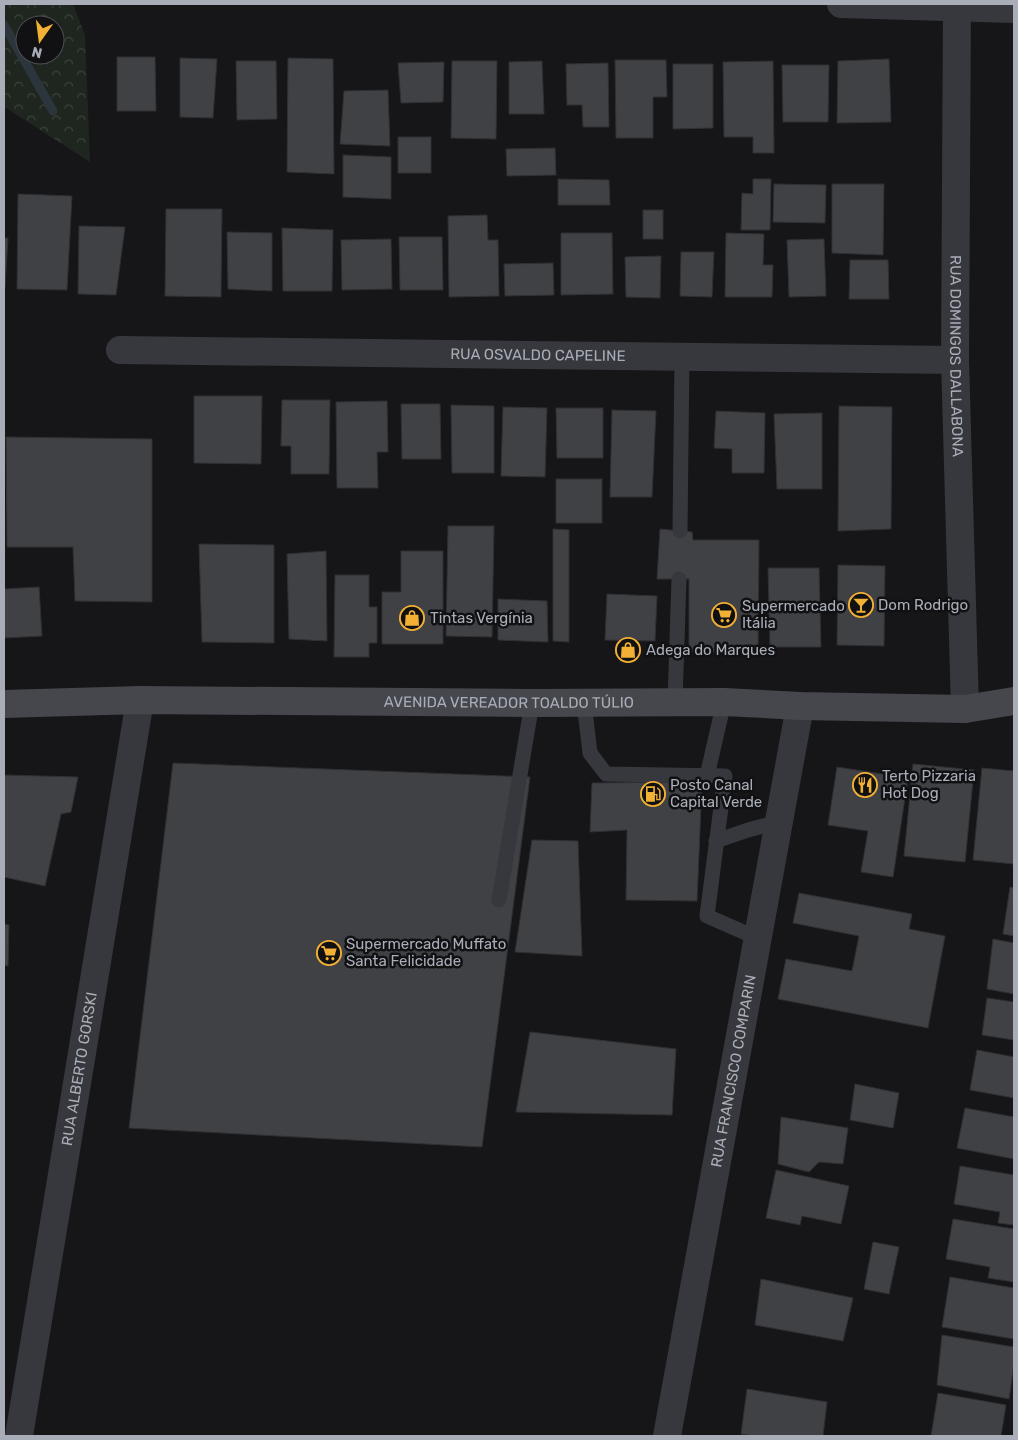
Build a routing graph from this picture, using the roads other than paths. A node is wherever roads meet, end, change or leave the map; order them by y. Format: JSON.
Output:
{"nodes":[{"id":1,"x":841,"y":4,"type":"edge"},
{"id":2,"x":957,"y":6,"type":"edge"},
{"id":3,"x":1014,"y":9,"type":"edge"},
{"id":4,"x":120,"y":350,"type":"dead end"},
{"id":5,"x":682,"y":356,"type":"junction"},
{"id":6,"x":955,"y":360,"type":"junction"},
{"id":7,"x":680,"y":531,"type":"dead end"},
{"id":8,"x":680,"y":579,"type":"dead end"},
{"id":9,"x":140,"y":700,"type":"junction"},
{"id":10,"x":1014,"y":701,"type":"edge"},
{"id":11,"x":584,"y":702,"type":"junction"},
{"id":12,"x":675,"y":702,"type":"junction"},
{"id":13,"x":724,"y":702,"type":"junction"},
{"id":14,"x":532,"y":703,"type":"junction"},
{"id":15,"x":4,"y":704,"type":"edge"},
{"id":16,"x":800,"y":706,"type":"junction"},
{"id":17,"x":965,"y":708,"type":"junction"},
{"id":18,"x":707,"y":776,"type":"junction"},
{"id":19,"x":778,"y":822,"type":"junction"},
{"id":20,"x":716,"y":841,"type":"junction"},
{"id":21,"x":499,"y":900,"type":"dead end"},
{"id":22,"x":757,"y":938,"type":"junction"},
{"id":23,"x":20,"y":1436,"type":"edge"},
{"id":24,"x":667,"y":1436,"type":"edge"}],
"edges":[{"from":1,"to":2,"type":"street"},
{"from":2,"to":3,"type":"street"},
{"from":2,"to":6,"type":"street","name":"RUA DOMINGOS DALLABONA"},
{"from":4,"to":5,"type":"street","name":"RUA OSVALDO CAPELINE"},
{"from":5,"to":6,"type":"street","name":"RUA OSVALDO CAPELINE"},
{"from":5,"to":7,"type":"lane"},
{"from":6,"to":17,"type":"street","name":"RUA DOMINGOS DALLABONA"},
{"from":8,"to":12,"type":"lane"},
{"from":9,"to":14,"type":"main road","name":"AVENIDA VEREADOR TOALDO TÚLIO"},
{"from":9,"to":15,"type":"main road","name":"AVENIDA VEREADOR TOALDO TÚLIO"},
{"from":9,"to":23,"type":"street","name":"RUA ALBERTO GORSKI"},
{"from":10,"to":17,"type":"main road","name":"AVENIDA VEREADOR TOALDO TÚLIO"},
{"from":11,"to":12,"type":"main road","name":"AVENIDA VEREADOR TOALDO TÚLIO"},
{"from":11,"to":14,"type":"main road","name":"AVENIDA VEREADOR TOALDO TÚLIO"},
{"from":11,"to":18,"type":"lane"},
{"from":12,"to":13,"type":"main road","name":"AVENIDA VEREADOR TOALDO TÚLIO"},
{"from":13,"to":16,"type":"main road","name":"AVENIDA VEREADOR TOALDO TÚLIO"},
{"from":13,"to":18,"type":"lane"},
{"from":14,"to":21,"type":"lane"},
{"from":16,"to":17,"type":"main road","name":"AVENIDA VEREADOR TOALDO TÚLIO"},
{"from":16,"to":19,"type":"street","name":"RUA FRANCISCO COMPARIN"},
{"from":18,"to":20,"type":"lane"},
{"from":19,"to":20,"type":"lane"},
{"from":19,"to":22,"type":"street","name":"RUA FRANCISCO COMPARIN"},
{"from":20,"to":22,"type":"lane"},
{"from":22,"to":24,"type":"street","name":"RUA FRANCISCO COMPARIN"}]}
